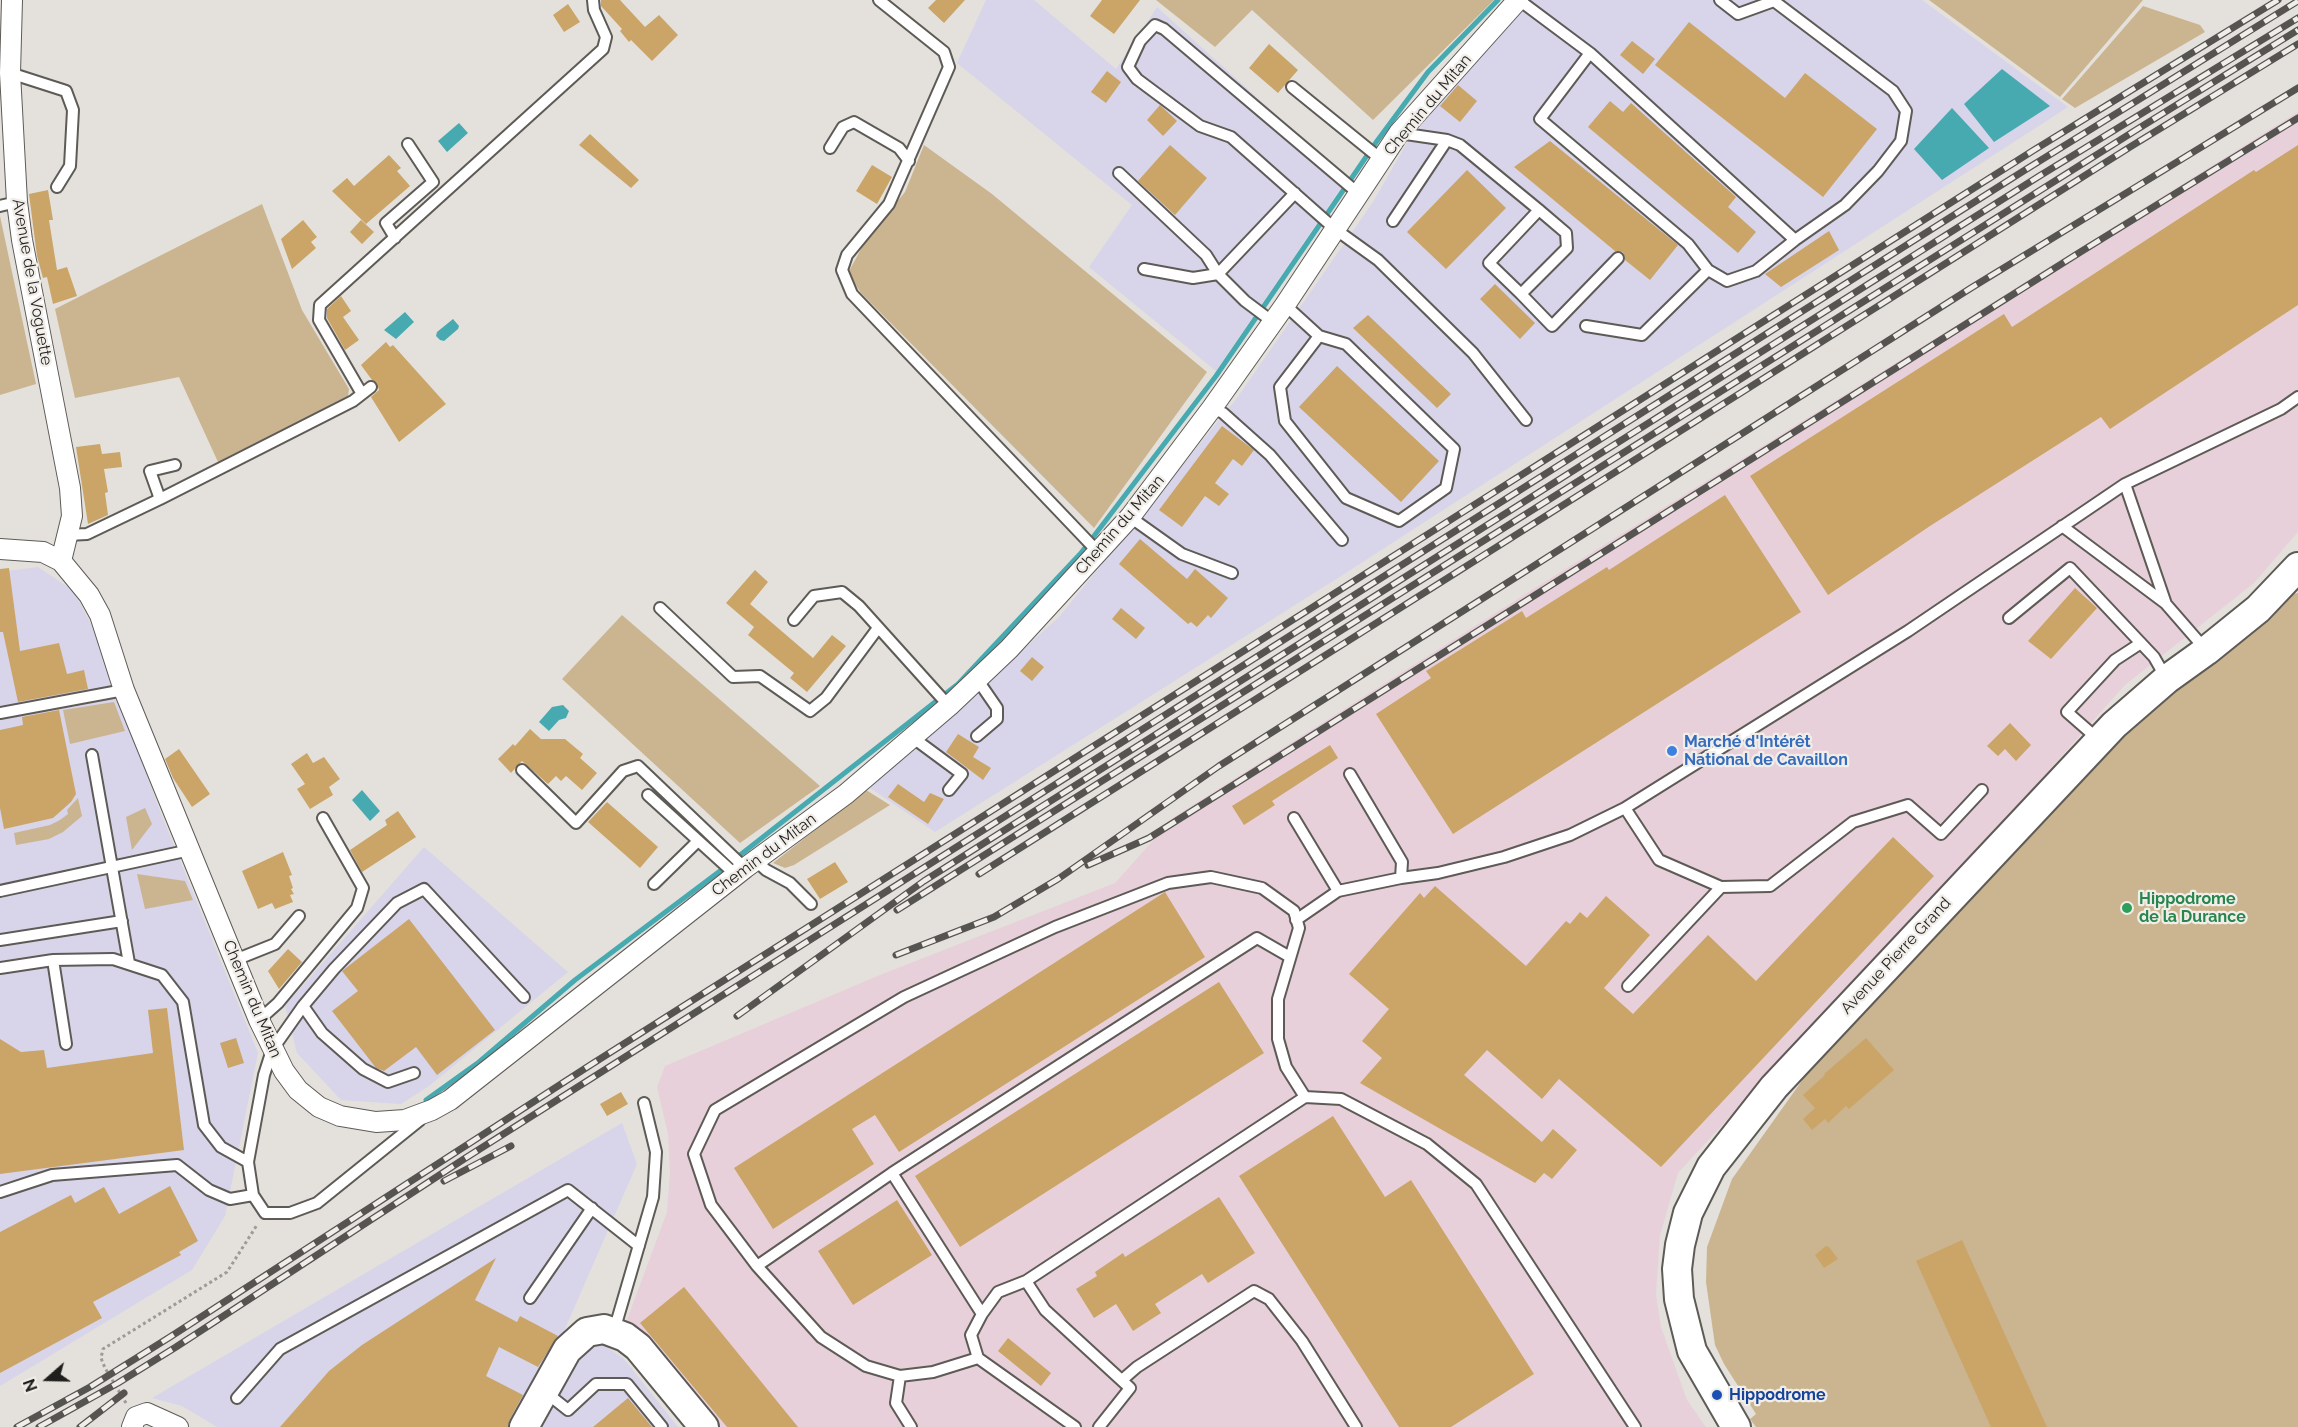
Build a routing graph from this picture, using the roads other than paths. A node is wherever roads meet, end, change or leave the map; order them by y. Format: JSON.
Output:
{"nodes":[{"id":1,"x":12,"y":0,"type":"edge"},
{"id":2,"x":593,"y":0,"type":"edge"},
{"id":3,"x":879,"y":0,"type":"edge"},
{"id":4,"x":1519,"y":0,"type":"edge"},
{"id":5,"x":1720,"y":0,"type":"edge"},
{"id":6,"x":1590,"y":53,"type":"junction"},
{"id":7,"x":9,"y":73,"type":"junction"},
{"id":8,"x":1292,"y":87,"type":"dead end"},
{"id":9,"x":1399,"y":134,"type":"junction"},
{"id":10,"x":1447,"y":140,"type":"junction"},
{"id":11,"x":408,"y":144,"type":"dead end"},
{"id":12,"x":830,"y":148,"type":"dead end"},
{"id":13,"x":1382,"y":160,"type":"junction"},
{"id":14,"x":909,"y":161,"type":"junction"},
{"id":15,"x":1119,"y":173,"type":"dead end"},
{"id":16,"x":57,"y":187,"type":"dead end"},
{"id":17,"x":1295,"y":193,"type":"junction"},
{"id":18,"x":1359,"y":194,"type":"junction"},
{"id":19,"x":8,"y":204,"type":"edge"},
{"id":20,"x":1539,"y":210,"type":"junction"},
{"id":21,"x":1393,"y":221,"type":"dead end"},
{"id":22,"x":1335,"y":229,"type":"junction"},
{"id":23,"x":395,"y":238,"type":"junction"},
{"id":24,"x":1795,"y":240,"type":"junction"},
{"id":25,"x":1618,"y":258,"type":"dead end"},
{"id":26,"x":1144,"y":269,"type":"dead end"},
{"id":27,"x":1708,"y":270,"type":"junction"},
{"id":28,"x":1218,"y":274,"type":"junction"},
{"id":29,"x":1521,"y":294,"type":"junction"},
{"id":30,"x":1285,"y":305,"type":"junction"},
{"id":31,"x":1273,"y":322,"type":"junction"},
{"id":32,"x":1586,"y":326,"type":"dead end"},
{"id":33,"x":1319,"y":336,"type":"junction"},
{"id":34,"x":371,"y":387,"type":"dead end"},
{"id":35,"x":362,"y":394,"type":"junction"},
{"id":36,"x":2298,"y":397,"type":"edge"},
{"id":37,"x":1212,"y":408,"type":"junction"},
{"id":38,"x":1526,"y":420,"type":"dead end"},
{"id":39,"x":176,"y":465,"type":"dead end"},
{"id":40,"x":2125,"y":484,"type":"junction"},
{"id":41,"x":160,"y":499,"type":"junction"},
{"id":42,"x":1130,"y":518,"type":"junction"},
{"id":43,"x":2062,"y":526,"type":"junction"},
{"id":44,"x":67,"y":535,"type":"junction"},
{"id":45,"x":1342,"y":540,"type":"dead end"},
{"id":46,"x":0,"y":549,"type":"edge"},
{"id":47,"x":1098,"y":552,"type":"junction"},
{"id":48,"x":61,"y":561,"type":"junction"},
{"id":49,"x":2298,"y":567,"type":"edge"},
{"id":50,"x":1232,"y":573,"type":"dead end"},
{"id":51,"x":2166,"y":604,"type":"junction"},
{"id":52,"x":660,"y":608,"type":"dead end"},
{"id":53,"x":2008,"y":618,"type":"dead end"},
{"id":54,"x":794,"y":620,"type":"dead end"},
{"id":55,"x":878,"y":628,"type":"junction"},
{"id":56,"x":2141,"y":643,"type":"junction"},
{"id":57,"x":2206,"y":651,"type":"junction"},
{"id":58,"x":977,"y":679,"type":"junction"},
{"id":59,"x":2167,"y":679,"type":"junction"},
{"id":60,"x":124,"y":690,"type":"junction"},
{"id":61,"x":949,"y":706,"type":"junction"},
{"id":62,"x":0,"y":713,"type":"edge"},
{"id":63,"x":977,"y":736,"type":"dead end"},
{"id":64,"x":912,"y":738,"type":"junction"},
{"id":65,"x":2099,"y":740,"type":"junction"},
{"id":66,"x":92,"y":755,"type":"dead end"},
{"id":67,"x":522,"y":770,"type":"dead end"},
{"id":68,"x":1350,"y":774,"type":"dead end"},
{"id":69,"x":950,"y":790,"type":"dead end"},
{"id":70,"x":1982,"y":790,"type":"dead end"},
{"id":71,"x":648,"y":795,"type":"dead end"},
{"id":72,"x":1625,"y":808,"type":"junction"},
{"id":73,"x":322,"y":818,"type":"dead end"},
{"id":74,"x":1294,"y":818,"type":"dead end"},
{"id":75,"x":698,"y":841,"type":"junction"},
{"id":76,"x":190,"y":850,"type":"junction"},
{"id":77,"x":114,"y":867,"type":"junction"},
{"id":78,"x":746,"y":868,"type":"junction"},
{"id":79,"x":1401,"y":878,"type":"junction"},
{"id":80,"x":654,"y":884,"type":"dead end"},
{"id":81,"x":1721,"y":887,"type":"junction"},
{"id":82,"x":0,"y":891,"type":"edge"},
{"id":83,"x":1338,"y":891,"type":"junction"},
{"id":84,"x":811,"y":904,"type":"dead end"},
{"id":85,"x":299,"y":916,"type":"dead end"},
{"id":86,"x":1296,"y":920,"type":"junction"},
{"id":87,"x":122,"y":921,"type":"junction"},
{"id":88,"x":0,"y":940,"type":"edge"},
{"id":89,"x":1290,"y":957,"type":"junction"},
{"id":90,"x":53,"y":960,"type":"junction"},
{"id":91,"x":235,"y":960,"type":"junction"},
{"id":92,"x":129,"y":963,"type":"junction"},
{"id":93,"x":0,"y":968,"type":"edge"},
{"id":94,"x":1628,"y":986,"type":"dead end"},
{"id":95,"x":524,"y":997,"type":"dead end"},
{"id":96,"x":303,"y":1006,"type":"junction"},
{"id":97,"x":259,"y":1020,"type":"junction"},
{"id":98,"x":66,"y":1044,"type":"dead end"},
{"id":99,"x":272,"y":1050,"type":"junction"},
{"id":100,"x":414,"y":1073,"type":"dead end"},
{"id":101,"x":1305,"y":1097,"type":"junction"},
{"id":102,"x":645,"y":1103,"type":"dead end"},
{"id":103,"x":432,"y":1110,"type":"junction"},
{"id":104,"x":248,"y":1162,"type":"junction"},
{"id":105,"x":892,"y":1173,"type":"junction"},
{"id":106,"x":0,"y":1192,"type":"edge"},
{"id":107,"x":253,"y":1196,"type":"junction"},
{"id":108,"x":592,"y":1208,"type":"junction"},
{"id":109,"x":639,"y":1246,"type":"junction"},
{"id":110,"x":757,"y":1266,"type":"junction"},
{"id":111,"x":1026,"y":1281,"type":"junction"},
{"id":112,"x":530,"y":1298,"type":"dead end"},
{"id":113,"x":982,"y":1314,"type":"junction"},
{"id":114,"x":614,"y":1332,"type":"junction"},
{"id":115,"x":978,"y":1358,"type":"junction"},
{"id":116,"x":900,"y":1376,"type":"junction"},
{"id":117,"x":1122,"y":1380,"type":"junction"},
{"id":118,"x":544,"y":1391,"type":"junction"},
{"id":119,"x":237,"y":1398,"type":"dead end"},
{"id":120,"x":134,"y":1422,"type":"edge"},
{"id":121,"x":178,"y":1427,"type":"edge"},
{"id":122,"x":524,"y":1427,"type":"edge"},
{"id":123,"x":662,"y":1427,"type":"edge"},
{"id":124,"x":704,"y":1427,"type":"edge"},
{"id":125,"x":911,"y":1427,"type":"edge"},
{"id":126,"x":1075,"y":1427,"type":"edge"},
{"id":127,"x":1099,"y":1427,"type":"edge"},
{"id":128,"x":1356,"y":1427,"type":"edge"},
{"id":129,"x":1635,"y":1427,"type":"edge"},
{"id":130,"x":1736,"y":1427,"type":"edge"}],
"edges":[{"from":1,"to":7,"type":"street","name":"Avenue de la Voguette"},
{"from":2,"to":23,"type":"lane"},
{"from":3,"to":14,"type":"lane"},
{"from":4,"to":6,"type":"lane"},
{"from":4,"to":9,"type":"street","name":"Chemin du Mitan"},
{"from":5,"to":24,"type":"lane"},
{"from":6,"to":24,"type":"lane"},
{"from":6,"to":27,"type":"lane"},
{"from":7,"to":16,"type":"lane"},
{"from":7,"to":19,"type":"street","name":"Avenue de la Voguette"},
{"from":8,"to":13,"type":"lane"},
{"from":9,"to":10,"type":"lane"},
{"from":9,"to":13,"type":"street","name":"Chemin du Mitan"},
{"from":10,"to":20,"type":"lane"},
{"from":10,"to":21,"type":"lane"},
{"from":11,"to":23,"type":"lane"},
{"from":12,"to":14,"type":"lane"},
{"from":13,"to":18,"type":"street","name":"Chemin du Mitan"},
{"from":14,"to":47,"type":"lane"},
{"from":15,"to":28,"type":"lane"},
{"from":17,"to":18,"type":"lane"},
{"from":17,"to":22,"type":"lane"},
{"from":17,"to":28,"type":"lane"},
{"from":18,"to":22,"type":"street","name":"Chemin du Mitan"},
{"from":19,"to":44,"type":"street","name":"Avenue de la Voguette"},
{"from":20,"to":29,"type":"lane"},
{"from":20,"to":29,"type":"lane"},
{"from":22,"to":30,"type":"street","name":"Chemin du Mitan"},
{"from":22,"to":38,"type":"lane"},
{"from":23,"to":35,"type":"lane"},
{"from":24,"to":27,"type":"lane"},
{"from":25,"to":29,"type":"lane"},
{"from":26,"to":28,"type":"lane"},
{"from":27,"to":32,"type":"lane"},
{"from":28,"to":31,"type":"lane"},
{"from":30,"to":31,"type":"street","name":"Chemin du Mitan"},
{"from":30,"to":33,"type":"lane"},
{"from":31,"to":37,"type":"street","name":"Chemin du Mitan"},
{"from":33,"to":33,"type":"lane"},
{"from":34,"to":35,"type":"lane"},
{"from":35,"to":41,"type":"lane"},
{"from":36,"to":40,"type":"lane"},
{"from":37,"to":42,"type":"street","name":"Chemin du Mitan"},
{"from":37,"to":45,"type":"lane"},
{"from":39,"to":41,"type":"lane"},
{"from":40,"to":43,"type":"lane"},
{"from":40,"to":51,"type":"lane"},
{"from":41,"to":44,"type":"lane"},
{"from":42,"to":47,"type":"street","name":"Chemin du Mitan"},
{"from":42,"to":50,"type":"lane"},
{"from":43,"to":51,"type":"lane"},
{"from":43,"to":72,"type":"lane"},
{"from":44,"to":48,"type":"street","name":"Avenue de la Voguette"},
{"from":46,"to":48,"type":"street"},
{"from":47,"to":58,"type":"street","name":"Chemin du Mitan"},
{"from":48,"to":60,"type":"street","name":"Chemin du Mitan"},
{"from":49,"to":57,"type":"street","name":"Avenue Pierre Grand"},
{"from":51,"to":57,"type":"lane"},
{"from":52,"to":55,"type":"lane"},
{"from":53,"to":56,"type":"lane"},
{"from":54,"to":55,"type":"lane"},
{"from":55,"to":61,"type":"lane"},
{"from":56,"to":59,"type":"lane"},
{"from":56,"to":65,"type":"lane"},
{"from":57,"to":59,"type":"street","name":"Avenue Pierre Grand"},
{"from":58,"to":61,"type":"street","name":"Chemin du Mitan"},
{"from":58,"to":63,"type":"lane"},
{"from":59,"to":65,"type":"street","name":"Avenue Pierre Grand"},
{"from":60,"to":62,"type":"lane"},
{"from":60,"to":76,"type":"street","name":"Chemin du Mitan"},
{"from":61,"to":64,"type":"street","name":"Chemin du Mitan"},
{"from":64,"to":69,"type":"lane"},
{"from":64,"to":78,"type":"street","name":"Chemin du Mitan"},
{"from":65,"to":130,"type":"street","name":"Avenue Pierre Grand"},
{"from":66,"to":77,"type":"lane"},
{"from":67,"to":78,"type":"lane"},
{"from":68,"to":79,"type":"lane"},
{"from":70,"to":81,"type":"lane"},
{"from":71,"to":75,"type":"lane"},
{"from":72,"to":79,"type":"lane"},
{"from":72,"to":81,"type":"lane"},
{"from":73,"to":97,"type":"lane"},
{"from":74,"to":83,"type":"lane"},
{"from":75,"to":78,"type":"lane"},
{"from":75,"to":80,"type":"lane"},
{"from":76,"to":77,"type":"lane"},
{"from":76,"to":91,"type":"street","name":"Chemin du Mitan"},
{"from":77,"to":82,"type":"lane"},
{"from":77,"to":87,"type":"lane"},
{"from":78,"to":84,"type":"lane"},
{"from":78,"to":103,"type":"street","name":"Chemin du Mitan"},
{"from":79,"to":83,"type":"lane"},
{"from":81,"to":94,"type":"lane"},
{"from":83,"to":86,"type":"lane"},
{"from":85,"to":91,"type":"lane"},
{"from":86,"to":89,"type":"lane"},
{"from":86,"to":110,"type":"lane"},
{"from":87,"to":88,"type":"lane"},
{"from":87,"to":92,"type":"lane"},
{"from":89,"to":101,"type":"lane"},
{"from":89,"to":105,"type":"lane"},
{"from":90,"to":92,"type":"lane"},
{"from":90,"to":93,"type":"lane"},
{"from":90,"to":98,"type":"lane"},
{"from":91,"to":97,"type":"street","name":"Chemin du Mitan"},
{"from":92,"to":104,"type":"lane"},
{"from":95,"to":96,"type":"lane"},
{"from":96,"to":99,"type":"lane"},
{"from":96,"to":100,"type":"lane"},
{"from":97,"to":99,"type":"street","name":"Chemin du Mitan"},
{"from":99,"to":103,"type":"street","name":"Chemin du Mitan"},
{"from":99,"to":104,"type":"lane"},
{"from":101,"to":111,"type":"lane"},
{"from":101,"to":129,"type":"lane"},
{"from":102,"to":109,"type":"lane"},
{"from":103,"to":107,"type":"lane"},
{"from":104,"to":107,"type":"lane"},
{"from":105,"to":110,"type":"lane"},
{"from":105,"to":113,"type":"lane"},
{"from":106,"to":107,"type":"lane"},
{"from":108,"to":109,"type":"lane"},
{"from":108,"to":112,"type":"lane"},
{"from":108,"to":119,"type":"lane"},
{"from":109,"to":114,"type":"lane"},
{"from":110,"to":116,"type":"lane"},
{"from":111,"to":113,"type":"lane"},
{"from":111,"to":117,"type":"lane"},
{"from":113,"to":115,"type":"lane"},
{"from":114,"to":118,"type":"street"},
{"from":114,"to":124,"type":"street"},
{"from":115,"to":116,"type":"lane"},
{"from":115,"to":126,"type":"lane"},
{"from":116,"to":125,"type":"lane"},
{"from":117,"to":127,"type":"lane"},
{"from":117,"to":128,"type":"lane"},
{"from":118,"to":122,"type":"street"},
{"from":118,"to":123,"type":"lane"},
{"from":120,"to":121,"type":"street"}]}
